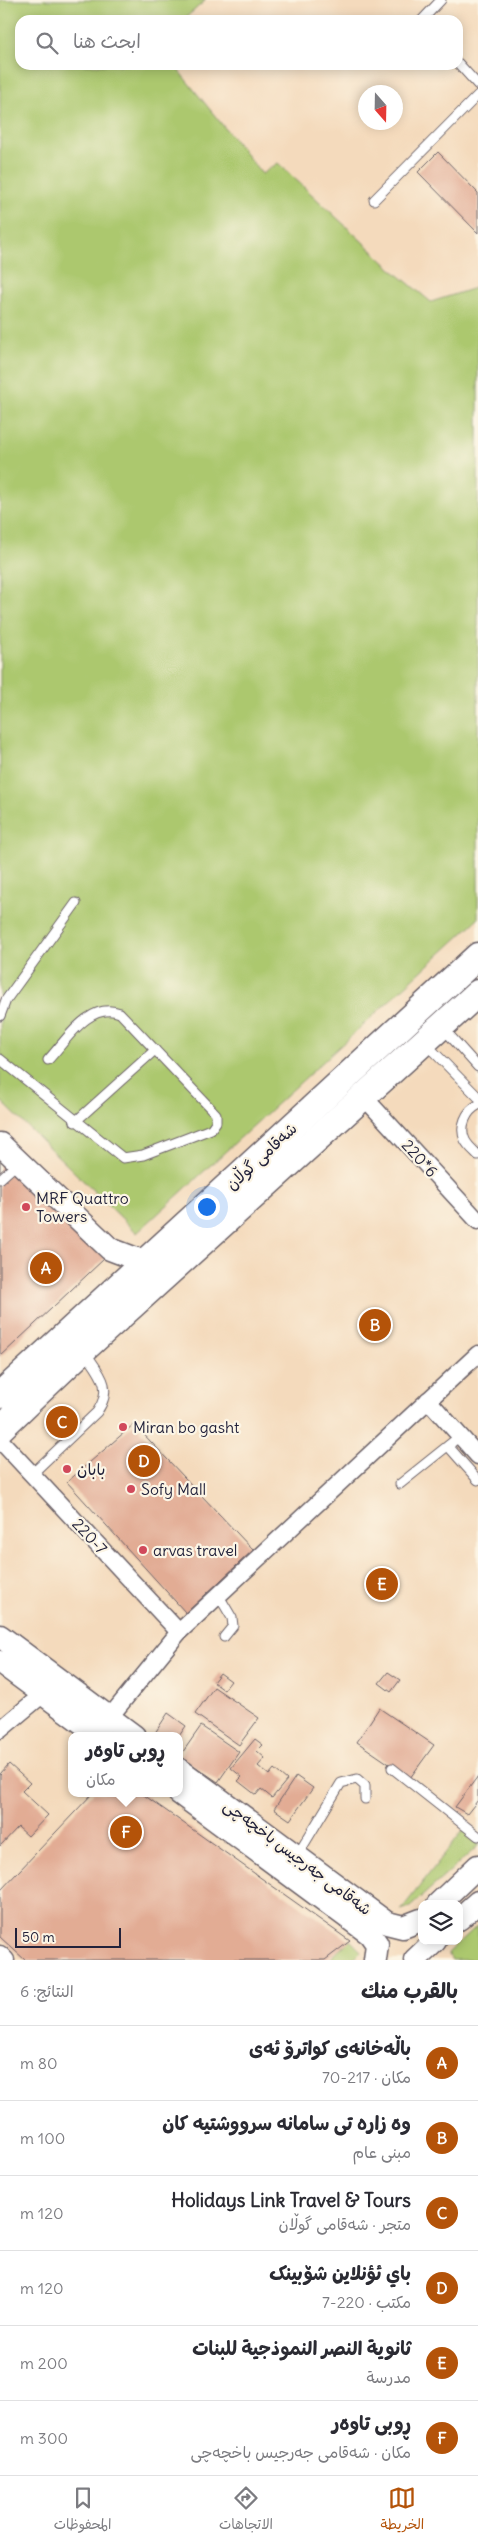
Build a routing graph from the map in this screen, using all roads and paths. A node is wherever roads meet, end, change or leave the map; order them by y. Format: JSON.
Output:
{"nodes":[{"id":1,"x":441,"y":0,"type":"edge"},
{"id":2,"x":427,"y":15,"type":"edge"},
{"id":3,"x":463,"y":68,"type":"edge"},
{"id":4,"x":478,"y":85,"type":"edge"},
{"id":5,"x":478,"y":95,"type":"edge"},
{"id":6,"x":374,"y":200,"type":"dead end"},
{"id":7,"x":76,"y":904,"type":"dead end"},
{"id":8,"x":478,"y":956,"type":"edge"},
{"id":9,"x":476,"y":995,"type":"edge"},
{"id":10,"x":0,"y":1016,"type":"edge"},
{"id":11,"x":441,"y":1026,"type":"junction"},
{"id":12,"x":419,"y":1045,"type":"junction"},
{"id":13,"x":155,"y":1050,"type":"junction"},
{"id":14,"x":0,"y":1059,"type":"edge"},
{"id":15,"x":48,"y":1060,"type":"dead end"},
{"id":16,"x":478,"y":1067,"type":"edge"},
{"id":17,"x":363,"y":1096,"type":"junction"},
{"id":18,"x":478,"y":1097,"type":"edge"},
{"id":19,"x":478,"y":1105,"type":"edge"},
{"id":20,"x":75,"y":1122,"type":"junction"},
{"id":21,"x":0,"y":1144,"type":"edge"},
{"id":22,"x":478,"y":1155,"type":"edge"},
{"id":23,"x":19,"y":1162,"type":"junction"},
{"id":24,"x":0,"y":1179,"type":"edge"},
{"id":25,"x":478,"y":1221,"type":"edge"},
{"id":26,"x":110,"y":1249,"type":"junction"},
{"id":27,"x":150,"y":1259,"type":"junction"},
{"id":28,"x":115,"y":1291,"type":"junction"},
{"id":29,"x":83,"y":1350,"type":"junction"},
{"id":30,"x":478,"y":1354,"type":"edge"},
{"id":31,"x":0,"y":1395,"type":"edge"},
{"id":32,"x":428,"y":1400,"type":"junction"},
{"id":33,"x":0,"y":1429,"type":"edge"},
{"id":34,"x":0,"y":1440,"type":"edge"},
{"id":35,"x":454,"y":1441,"type":"junction"},
{"id":36,"x":478,"y":1456,"type":"edge"},
{"id":37,"x":32,"y":1474,"type":"junction"},
{"id":38,"x":478,"y":1480,"type":"edge"},
{"id":39,"x":400,"y":1484,"type":"dead end"},
{"id":40,"x":219,"y":1596,"type":"junction"},
{"id":41,"x":179,"y":1632,"type":"junction"},
{"id":42,"x":0,"y":1636,"type":"edge"},
{"id":43,"x":224,"y":1637,"type":"dead end"},
{"id":44,"x":0,"y":1662,"type":"edge"},
{"id":45,"x":43,"y":1694,"type":"junction"},
{"id":46,"x":105,"y":1727,"type":"edge"},
{"id":47,"x":0,"y":1730,"type":"edge"},
{"id":48,"x":121,"y":1732,"type":"edge"},
{"id":49,"x":392,"y":1768,"type":"dead end"},
{"id":50,"x":183,"y":1772,"type":"edge"},
{"id":51,"x":183,"y":1796,"type":"edge"},
{"id":52,"x":365,"y":1799,"type":"dead end"},
{"id":53,"x":478,"y":1836,"type":"edge"},
{"id":54,"x":296,"y":1856,"type":"junction"},
{"id":55,"x":478,"y":1866,"type":"edge"},
{"id":56,"x":442,"y":1900,"type":"edge"},
{"id":57,"x":478,"y":1902,"type":"edge"},
{"id":58,"x":463,"y":1915,"type":"edge"},
{"id":59,"x":367,"y":1920,"type":"junction"},
{"id":60,"x":418,"y":1921,"type":"edge"},
{"id":61,"x":418,"y":1922,"type":"edge"},
{"id":62,"x":432,"y":1945,"type":"edge"},
{"id":63,"x":0,"y":1954,"type":"edge"},
{"id":64,"x":6,"y":1960,"type":"edge"},
{"id":65,"x":376,"y":1960,"type":"edge"},
{"id":66,"x":415,"y":1960,"type":"edge"}],
"edges":[{"from":1,"to":2,"type":"lane"},
{"from":3,"to":4,"type":"lane"},
{"from":5,"to":6,"type":"lane"},
{"from":7,"to":10,"type":"lane"},
{"from":8,"to":27,"type":"main road","name":"شەقامی گوڵان"},
{"from":9,"to":11,"type":"main road","name":"شەقامی گوڵان"},
{"from":11,"to":12,"type":"main road","name":"شەقامی گوڵان"},
{"from":11,"to":16,"type":"lane"},
{"from":12,"to":17,"type":"main road","name":"شەقامی گوڵان"},
{"from":12,"to":18,"type":"lane"},
{"from":13,"to":15,"type":"lane"},
{"from":13,"to":20,"type":"lane"},
{"from":13,"to":20,"type":"lane"},
{"from":14,"to":20,"type":"lane"},
{"from":17,"to":25,"type":"street","name":"220*6"},
{"from":17,"to":29,"type":"main road","name":"شەقامی گوڵان"},
{"from":19,"to":22,"type":"lane"},
{"from":21,"to":23,"type":"street"},
{"from":23,"to":24,"type":"lane"},
{"from":23,"to":26,"type":"street"},
{"from":26,"to":27,"type":"street"},
{"from":26,"to":28,"type":"street"},
{"from":27,"to":28,"type":"main road","name":"شەقامی گوڵان"},
{"from":28,"to":31,"type":"main road","name":"شەقامی گوڵان"},
{"from":29,"to":33,"type":"main road","name":"شەقامی گوڵان"},
{"from":29,"to":37,"type":"lane"},
{"from":30,"to":32,"type":"street"},
{"from":32,"to":35,"type":"street"},
{"from":32,"to":40,"type":"street"},
{"from":34,"to":37,"type":"street","name":"220-7"},
{"from":35,"to":36,"type":"street"},
{"from":35,"to":38,"type":"lane"},
{"from":35,"to":39,"type":"lane"},
{"from":37,"to":41,"type":"street","name":"220-7"},
{"from":40,"to":41,"type":"street"},
{"from":40,"to":43,"type":"lane"},
{"from":41,"to":46,"type":"street"},
{"from":42,"to":46,"type":"street"},
{"from":44,"to":45,"type":"street"},
{"from":45,"to":46,"type":"street"},
{"from":45,"to":47,"type":"street"},
{"from":46,"to":48,"type":"street"},
{"from":49,"to":53,"type":"lane"},
{"from":50,"to":54,"type":"street","name":"شەقامی جەرجیس باخچەچی"},
{"from":51,"to":59,"type":"street","name":"شەقامی جەرجیس باخچەچی"},
{"from":52,"to":54,"type":"lane"},
{"from":54,"to":59,"type":"street","name":"شەقامی جەرجیس باخچەچی"},
{"from":55,"to":56,"type":"street"},
{"from":57,"to":58,"type":"street"},
{"from":59,"to":60,"type":"street","name":"شەقامی جەرجیس باخچەچی"},
{"from":59,"to":65,"type":"street","name":"شەقامی جەرجیس باخچەچی"},
{"from":61,"to":65,"type":"street"},
{"from":62,"to":66,"type":"street"},
{"from":63,"to":64,"type":"street"}]}
